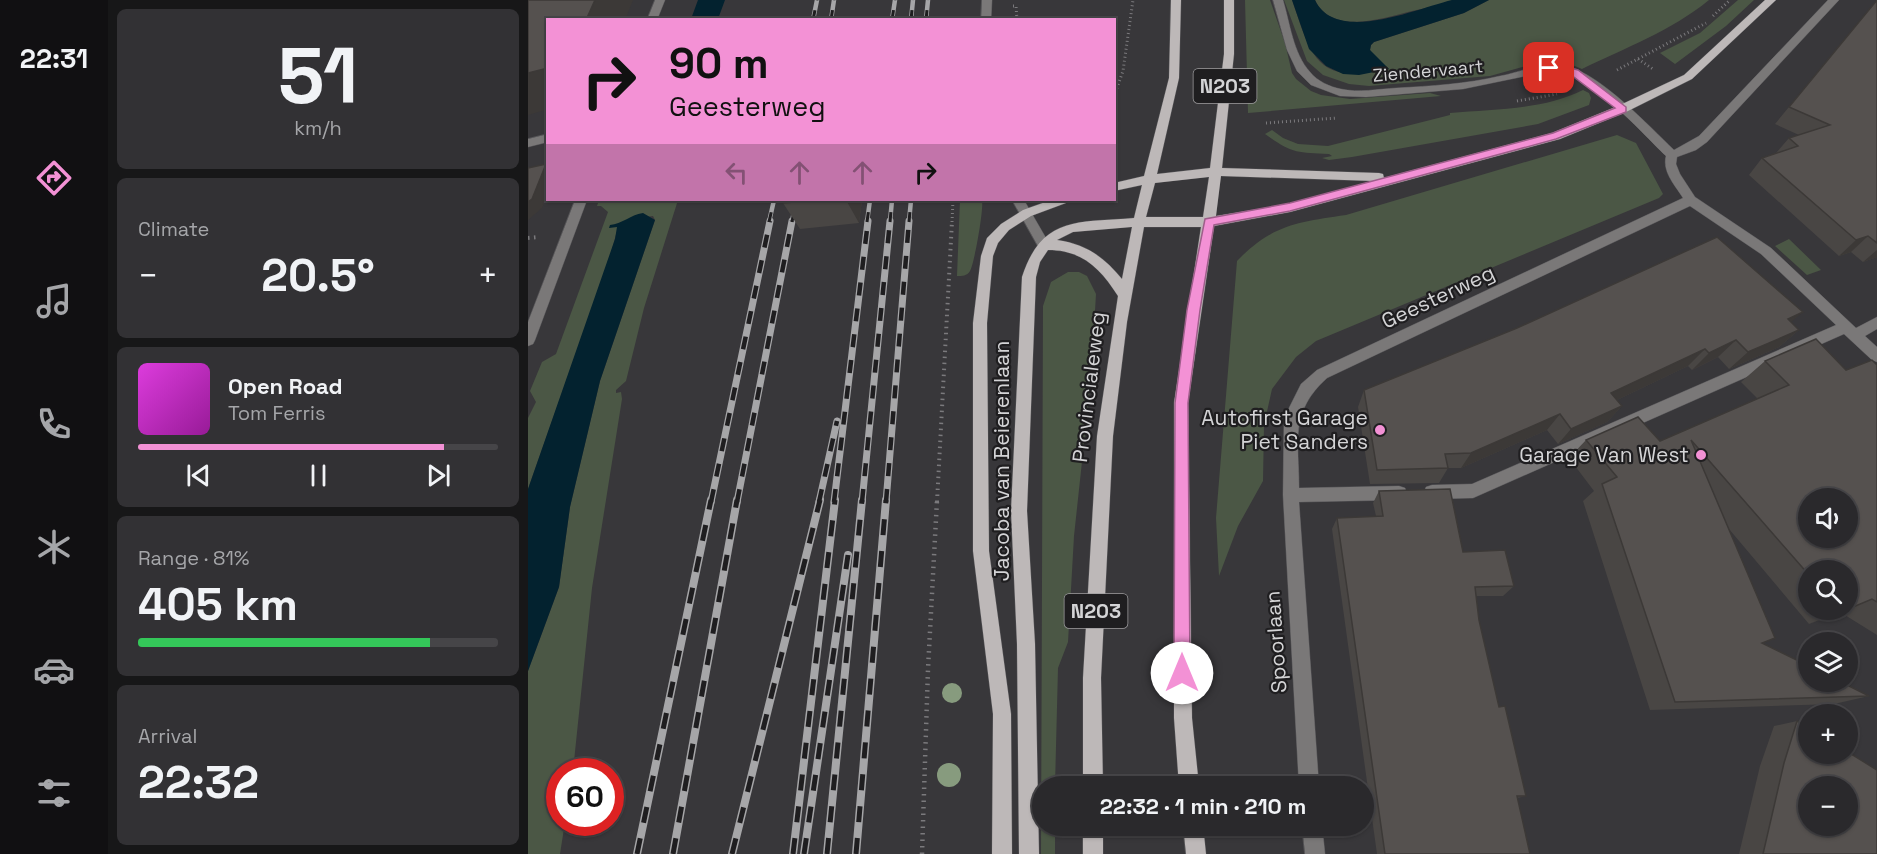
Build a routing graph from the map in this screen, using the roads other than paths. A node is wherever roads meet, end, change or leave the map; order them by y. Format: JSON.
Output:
{"nodes":[{"id":1,"x":660,"y":0,"type":"edge"},
{"id":2,"x":987,"y":0,"type":"edge"},
{"id":3,"x":1176,"y":0,"type":"edge"},
{"id":4,"x":1229,"y":0,"type":"edge"},
{"id":5,"x":1278,"y":0,"type":"edge"},
{"id":6,"x":1771,"y":0,"type":"edge"},
{"id":7,"x":1834,"y":0,"type":"edge"},
{"id":8,"x":653,"y":18,"type":"edge"},
{"id":9,"x":986,"y":18,"type":"edge"},
{"id":10,"x":1623,"y":109,"type":"junction"},
{"id":11,"x":546,"y":138,"type":"edge"},
{"id":12,"x":528,"y":143,"type":"edge"},
{"id":13,"x":1672,"y":155,"type":"junction"},
{"id":14,"x":1216,"y":172,"type":"junction"},
{"id":15,"x":1394,"y":178,"type":"junction"},
{"id":16,"x":1149,"y":180,"type":"junction"},
{"id":17,"x":1116,"y":187,"type":"edge"},
{"id":18,"x":1691,"y":200,"type":"junction"},
{"id":19,"x":581,"y":201,"type":"edge"},
{"id":20,"x":1019,"y":201,"type":"edge"},
{"id":21,"x":1059,"y":201,"type":"edge"},
{"id":22,"x":1027,"y":213,"type":"junction"},
{"id":23,"x":1139,"y":222,"type":"junction"},
{"id":24,"x":1209,"y":222,"type":"junction"},
{"id":25,"x":1044,"y":245,"type":"junction"},
{"id":26,"x":1125,"y":295,"type":"junction"},
{"id":27,"x":1877,"y":322,"type":"edge"},
{"id":28,"x":1851,"y":331,"type":"junction"},
{"id":29,"x":528,"y":340,"type":"edge"},
{"id":30,"x":1877,"y":356,"type":"edge"},
{"id":31,"x":1291,"y":495,"type":"junction"},
{"id":32,"x":1093,"y":776,"type":"edge"},
{"id":33,"x":1188,"y":776,"type":"edge"},
{"id":34,"x":1309,"y":776,"type":"edge"},
{"id":35,"x":1093,"y":836,"type":"edge"},
{"id":36,"x":1194,"y":836,"type":"edge"},
{"id":37,"x":1313,"y":836,"type":"edge"},
{"id":38,"x":1002,"y":854,"type":"edge"},
{"id":39,"x":1029,"y":854,"type":"edge"},
{"id":40,"x":1093,"y":854,"type":"edge"},
{"id":41,"x":1196,"y":854,"type":"edge"},
{"id":42,"x":1315,"y":854,"type":"edge"}],
"edges":[{"from":1,"to":8,"type":"street"},
{"from":2,"to":9,"type":"street"},
{"from":3,"to":16,"type":"main road","name":"Provincialeweg","number":"N203"},
{"from":4,"to":14,"type":"main road","number":"N203"},
{"from":5,"to":10,"type":"street","name":"Ziendervaart"},
{"from":6,"to":10,"type":"main road"},
{"from":7,"to":13,"type":"street"},
{"from":10,"to":13,"type":"street","name":"Ziendervaart"},
{"from":10,"to":15,"type":"main road"},
{"from":11,"to":12,"type":"street"},
{"from":13,"to":18,"type":"street"},
{"from":14,"to":15,"type":"main road"},
{"from":14,"to":16,"type":"main road"},
{"from":14,"to":24,"type":"main road","number":"N203"},
{"from":15,"to":24,"type":"main road"},
{"from":16,"to":17,"type":"main road"},
{"from":16,"to":23,"type":"main road","name":"Provincialeweg","number":"N203"},
{"from":18,"to":28,"type":"street"},
{"from":18,"to":31,"type":"street","name":"Geesterweg"},
{"from":19,"to":29,"type":"street"},
{"from":20,"to":22,"type":"street"},
{"from":21,"to":22,"type":"main road","name":"Jacoba van Beierenlaan"},
{"from":22,"to":25,"type":"street"},
{"from":22,"to":38,"type":"main road","name":"Jacoba van Beierenlaan"},
{"from":23,"to":24,"type":"main road"},
{"from":23,"to":25,"type":"main road"},
{"from":23,"to":26,"type":"main road","name":"Provincialeweg","number":"N203"},
{"from":24,"to":33,"type":"main road","number":"N203"},
{"from":25,"to":26,"type":"main road"},
{"from":25,"to":39,"type":"main road","name":"Jacoba van Beierenlaan"},
{"from":26,"to":32,"type":"main road","name":"Provincialeweg","number":"N203"},
{"from":27,"to":28,"type":"street"},
{"from":28,"to":30,"type":"street"},
{"from":28,"to":31,"type":"street"},
{"from":31,"to":34,"type":"street","name":"Spoorlaan"},
{"from":35,"to":40,"type":"main road"},
{"from":36,"to":41,"type":"main road"},
{"from":37,"to":42,"type":"street"}]}
